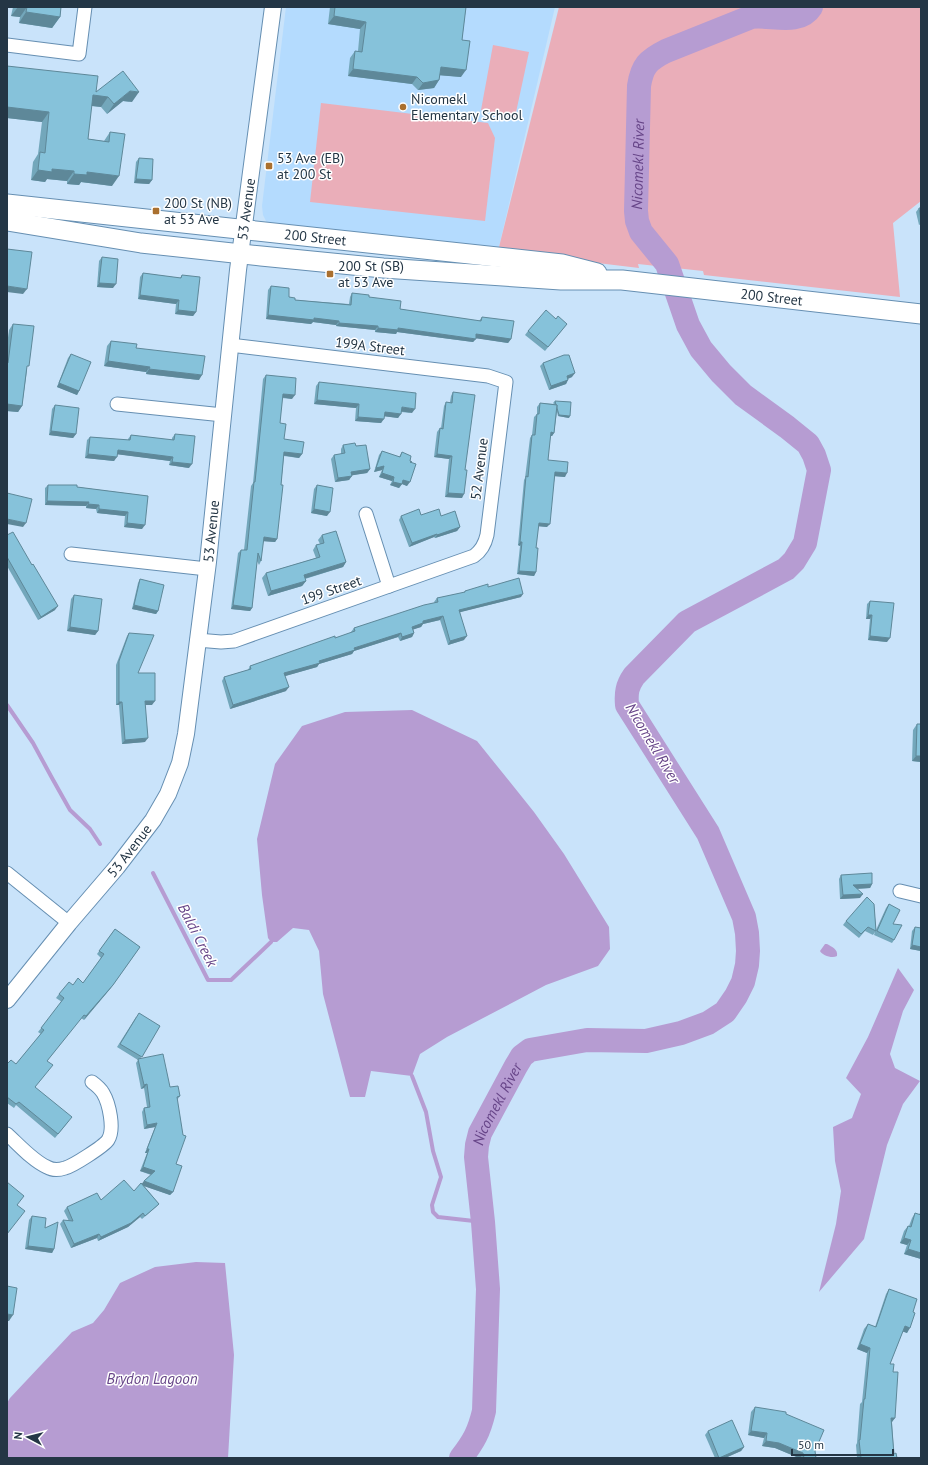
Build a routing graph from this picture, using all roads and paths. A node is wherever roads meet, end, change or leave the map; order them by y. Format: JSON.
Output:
{"nodes":[{"id":1,"x":85,"y":7,"type":"edge"},
{"id":2,"x":273,"y":7,"type":"edge"},
{"id":3,"x":7,"y":45,"type":"edge"},
{"id":4,"x":7,"y":204,"type":"edge"},
{"id":5,"x":7,"y":221,"type":"edge"},
{"id":6,"x":244,"y":230,"type":"junction"},
{"id":7,"x":241,"y":254,"type":"junction"},
{"id":8,"x":622,"y":280,"type":"junction"},
{"id":9,"x":921,"y":314,"type":"edge"},
{"id":10,"x":230,"y":345,"type":"junction"},
{"id":11,"x":506,"y":382,"type":"joint"},
{"id":12,"x":117,"y":404,"type":"dead end"},
{"id":13,"x":223,"y":415,"type":"junction"},
{"id":14,"x":366,"y":514,"type":"dead end"},
{"id":15,"x":71,"y":554,"type":"dead end"},
{"id":16,"x":474,"y":556,"type":"joint"},
{"id":17,"x":207,"y":569,"type":"junction"},
{"id":18,"x":389,"y":586,"type":"junction"},
{"id":19,"x":197,"y":640,"type":"junction"},
{"id":20,"x":7,"y":873,"type":"edge"},
{"id":21,"x":900,"y":891,"type":"dead end"},
{"id":22,"x":921,"y":896,"type":"edge"},
{"id":23,"x":69,"y":923,"type":"junction"},
{"id":24,"x":7,"y":1000,"type":"edge"},
{"id":25,"x":92,"y":1082,"type":"dead end"},
{"id":26,"x":7,"y":1134,"type":"edge"}],
"edges":[{"from":1,"to":3,"type":"street"},
{"from":2,"to":6,"type":"street","name":"53 Avenue"},
{"from":4,"to":6,"type":"main road","name":"200 Street"},
{"from":5,"to":7,"type":"main road","name":"200 Street"},
{"from":6,"to":7,"type":"street","name":"53 Avenue"},
{"from":6,"to":8,"type":"main road","name":"200 Street"},
{"from":7,"to":8,"type":"main road","name":"200 Street"},
{"from":7,"to":10,"type":"street","name":"53 Avenue"},
{"from":8,"to":9,"type":"main road","name":"200 Street"},
{"from":10,"to":11,"type":"street","name":"199A Street"},
{"from":10,"to":13,"type":"street","name":"53 Avenue"},
{"from":11,"to":16,"type":"street","name":"52 Avenue"},
{"from":12,"to":13,"type":"street"},
{"from":13,"to":17,"type":"street","name":"53 Avenue"},
{"from":14,"to":18,"type":"street"},
{"from":15,"to":17,"type":"street"},
{"from":16,"to":18,"type":"street","name":"199 Street"},
{"from":17,"to":19,"type":"street","name":"53 Avenue"},
{"from":18,"to":19,"type":"street","name":"199 Street"},
{"from":19,"to":23,"type":"street","name":"53 Avenue"},
{"from":20,"to":23,"type":"street"},
{"from":21,"to":22,"type":"street"},
{"from":23,"to":24,"type":"street","name":"53 Avenue"},
{"from":25,"to":26,"type":"street"}]}
